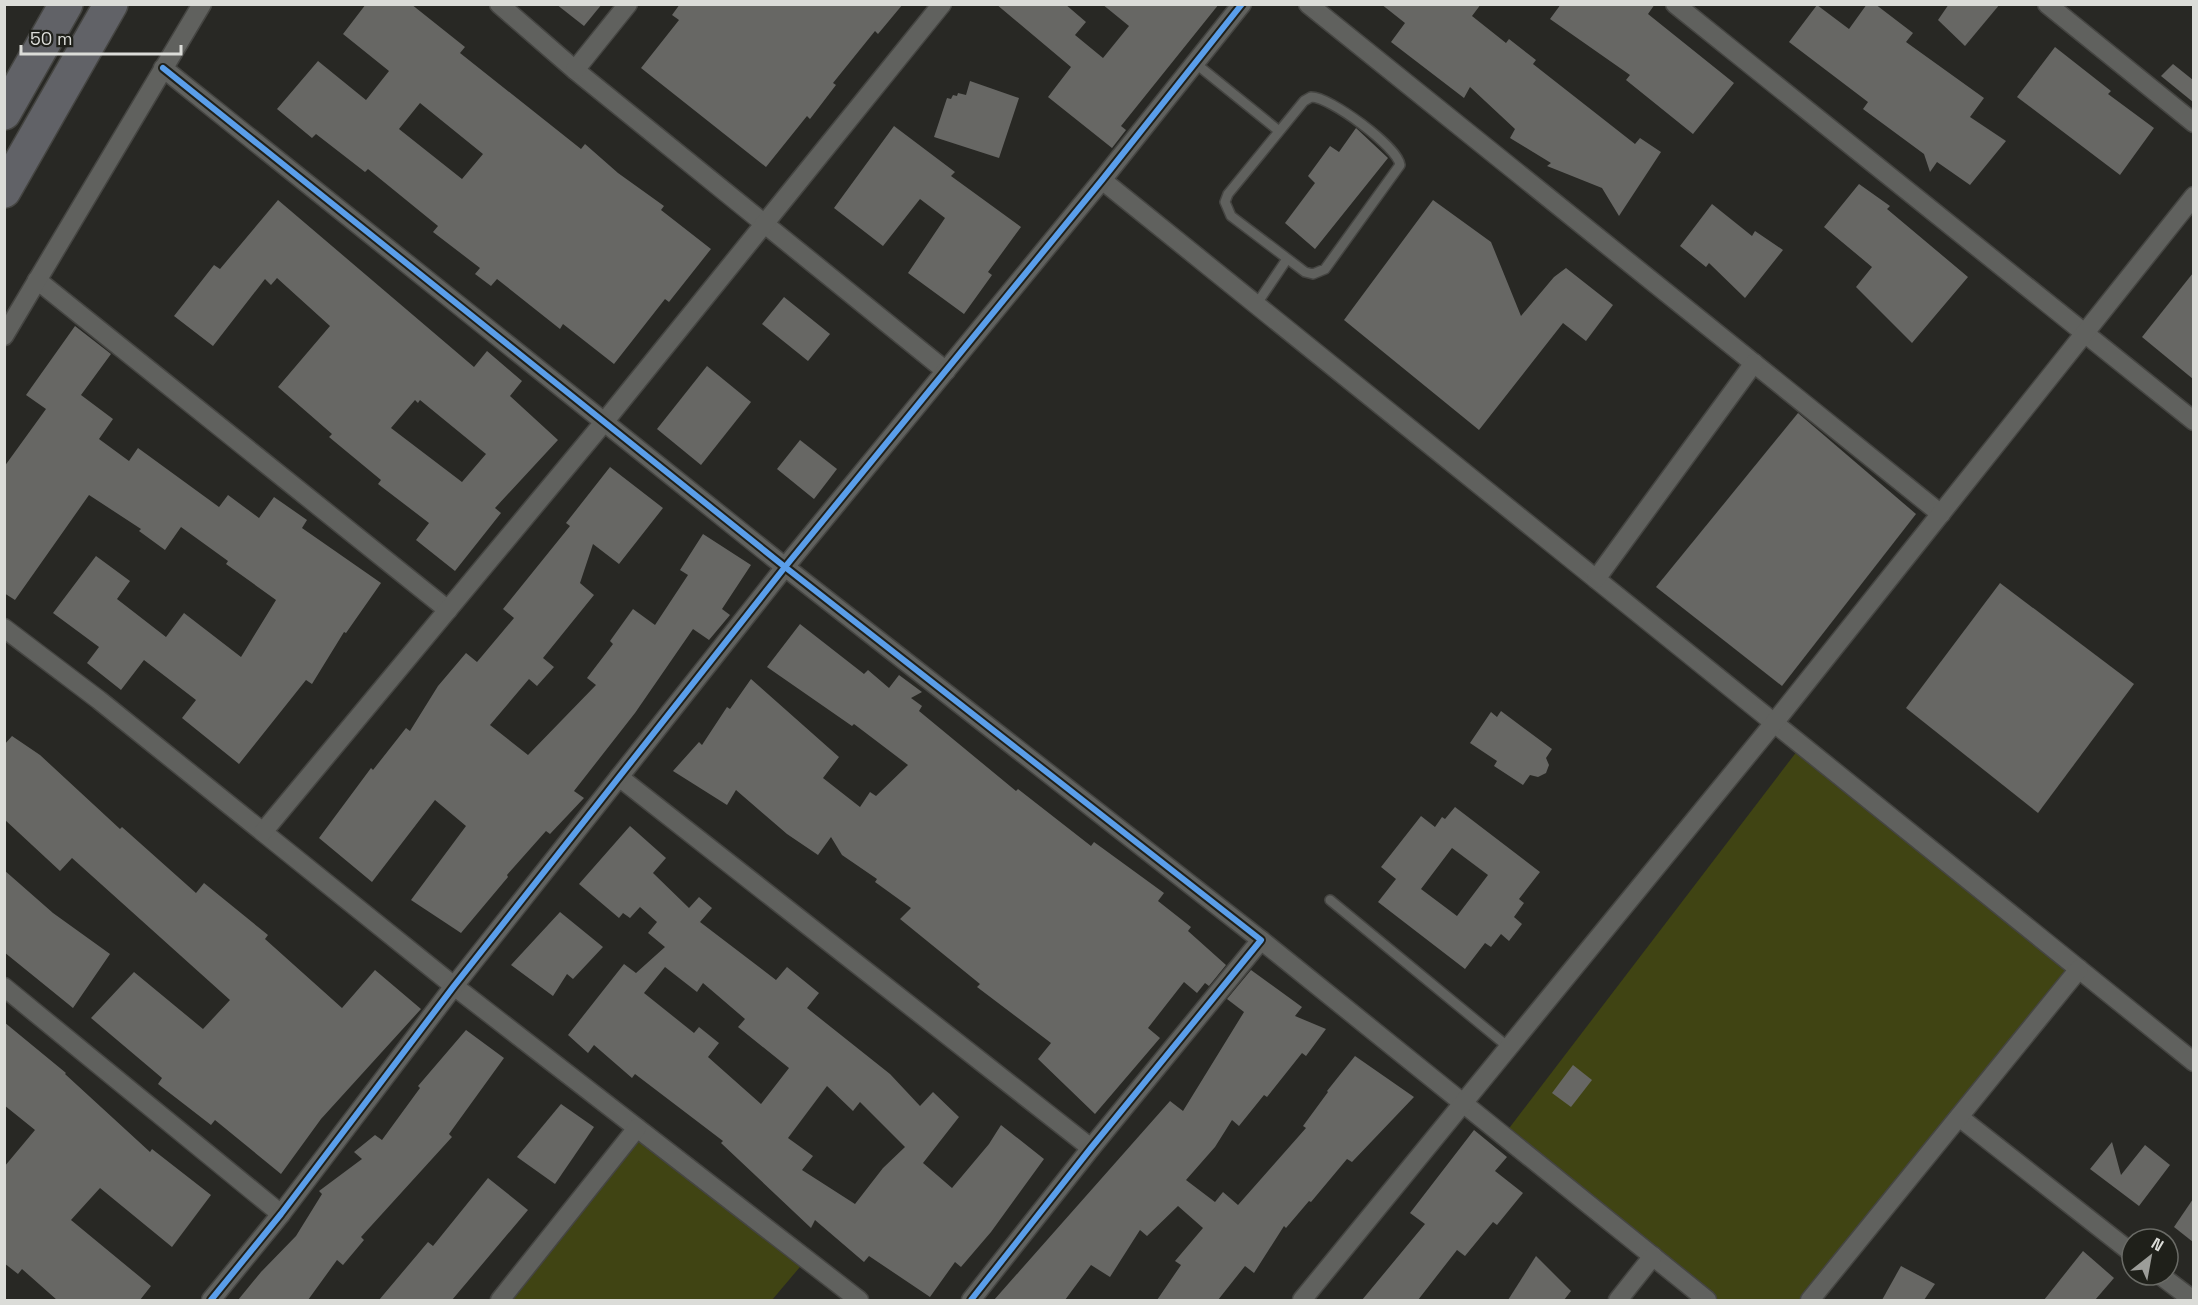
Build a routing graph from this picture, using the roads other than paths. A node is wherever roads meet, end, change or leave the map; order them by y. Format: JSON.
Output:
{"nodes":[{"id":1,"x":66,"y":4,"type":"edge"},
{"id":2,"x":111,"y":4,"type":"edge"},
{"id":3,"x":202,"y":4,"type":"edge"},
{"id":4,"x":499,"y":4,"type":"edge"},
{"id":5,"x":628,"y":4,"type":"edge"},
{"id":6,"x":942,"y":4,"type":"edge"},
{"id":7,"x":1242,"y":4,"type":"edge"},
{"id":8,"x":1308,"y":4,"type":"edge"},
{"id":9,"x":1675,"y":4,"type":"edge"},
{"id":10,"x":2047,"y":4,"type":"edge"},
{"id":11,"x":1195,"y":63,"type":"junction"},
{"id":12,"x":163,"y":68,"type":"junction"},
{"id":13,"x":575,"y":70,"type":"junction"},
{"id":14,"x":4,"y":113,"type":"edge"},
{"id":15,"x":2193,"y":123,"type":"edge"},
{"id":16,"x":1279,"y":132,"type":"junction"},
{"id":17,"x":1102,"y":180,"type":"junction"},
{"id":18,"x":4,"y":191,"type":"edge"},
{"id":19,"x":2193,"y":196,"type":"edge"},
{"id":20,"x":766,"y":225,"type":"junction"},
{"id":21,"x":1287,"y":259,"type":"junction"},
{"id":22,"x":37,"y":280,"type":"junction"},
{"id":23,"x":1256,"y":305,"type":"junction"},
{"id":24,"x":2084,"y":333,"type":"junction"},
{"id":25,"x":4,"y":336,"type":"edge"},
{"id":26,"x":1754,"y":363,"type":"junction"},
{"id":27,"x":946,"y":371,"type":"junction"},
{"id":28,"x":605,"y":421,"type":"junction"},
{"id":29,"x":2193,"y":421,"type":"edge"},
{"id":30,"x":1941,"y":514,"type":"junction"},
{"id":31,"x":785,"y":567,"type":"junction"},
{"id":32,"x":1596,"y":579,"type":"junction"},
{"id":33,"x":448,"y":610,"type":"junction"},
{"id":34,"x":4,"y":628,"type":"edge"},
{"id":35,"x":1774,"y":723,"type":"junction"},
{"id":36,"x":619,"y":777,"type":"junction"},
{"id":37,"x":263,"y":832,"type":"junction"},
{"id":38,"x":1330,"y":900,"type":"dead end"},
{"id":39,"x":1261,"y":940,"type":"junction"},
{"id":40,"x":2079,"y":969,"type":"junction"},
{"id":41,"x":454,"y":986,"type":"junction"},
{"id":42,"x":4,"y":987,"type":"edge"},
{"id":43,"x":1508,"y":1046,"type":"junction"},
{"id":44,"x":2193,"y":1062,"type":"edge"},
{"id":45,"x":1463,"y":1101,"type":"junction"},
{"id":46,"x":1959,"y":1117,"type":"junction"},
{"id":47,"x":637,"y":1128,"type":"junction"},
{"id":48,"x":1091,"y":1148,"type":"junction"},
{"id":49,"x":281,"y":1214,"type":"junction"},
{"id":50,"x":2120,"y":1244,"type":"edge"},
{"id":51,"x":1653,"y":1256,"type":"junction"},
{"id":52,"x":2176,"y":1287,"type":"edge"},
{"id":53,"x":211,"y":1300,"type":"edge"},
{"id":54,"x":500,"y":1300,"type":"edge"},
{"id":55,"x":859,"y":1300,"type":"edge"},
{"id":56,"x":971,"y":1300,"type":"edge"},
{"id":57,"x":1302,"y":1300,"type":"edge"},
{"id":58,"x":1618,"y":1300,"type":"edge"},
{"id":59,"x":1707,"y":1300,"type":"edge"},
{"id":60,"x":1810,"y":1300,"type":"edge"},
{"id":61,"x":2193,"y":1300,"type":"edge"}],
"edges":[{"from":1,"to":14,"type":"highway"},
{"from":2,"to":18,"type":"highway"},
{"from":3,"to":12,"type":"street"},
{"from":4,"to":13,"type":"street"},
{"from":5,"to":13,"type":"street"},
{"from":6,"to":20,"type":"street"},
{"from":7,"to":11,"type":"street"},
{"from":8,"to":26,"type":"street"},
{"from":9,"to":24,"type":"street"},
{"from":10,"to":15,"type":"street"},
{"from":11,"to":16,"type":"lane"},
{"from":11,"to":17,"type":"street"},
{"from":12,"to":22,"type":"street"},
{"from":12,"to":28,"type":"street"},
{"from":13,"to":20,"type":"street"},
{"from":16,"to":21,"type":"lane"},
{"from":16,"to":21,"type":"lane"},
{"from":17,"to":23,"type":"street"},
{"from":17,"to":27,"type":"street"},
{"from":19,"to":24,"type":"street"},
{"from":20,"to":27,"type":"street"},
{"from":20,"to":28,"type":"street"},
{"from":21,"to":23,"type":"lane"},
{"from":22,"to":25,"type":"street"},
{"from":22,"to":33,"type":"street"},
{"from":23,"to":32,"type":"street"},
{"from":24,"to":29,"type":"street"},
{"from":24,"to":30,"type":"street"},
{"from":26,"to":30,"type":"street"},
{"from":26,"to":32,"type":"street"},
{"from":27,"to":31,"type":"street"},
{"from":28,"to":31,"type":"street"},
{"from":28,"to":33,"type":"street"},
{"from":30,"to":35,"type":"street"},
{"from":31,"to":36,"type":"street"},
{"from":31,"to":39,"type":"street"},
{"from":32,"to":35,"type":"street"},
{"from":33,"to":37,"type":"street"},
{"from":34,"to":37,"type":"street"},
{"from":35,"to":40,"type":"street"},
{"from":35,"to":43,"type":"street"},
{"from":36,"to":41,"type":"street"},
{"from":36,"to":48,"type":"street"},
{"from":37,"to":41,"type":"street"},
{"from":38,"to":43,"type":"lane"},
{"from":39,"to":45,"type":"street"},
{"from":39,"to":48,"type":"street"},
{"from":40,"to":44,"type":"street"},
{"from":40,"to":46,"type":"street"},
{"from":41,"to":47,"type":"street"},
{"from":41,"to":49,"type":"street"},
{"from":42,"to":49,"type":"street"},
{"from":43,"to":45,"type":"street"},
{"from":45,"to":51,"type":"street"},
{"from":45,"to":57,"type":"street"},
{"from":46,"to":50,"type":"street"},
{"from":46,"to":60,"type":"street"},
{"from":47,"to":54,"type":"street"},
{"from":47,"to":55,"type":"street"},
{"from":48,"to":56,"type":"street"},
{"from":49,"to":53,"type":"street"},
{"from":51,"to":58,"type":"street"},
{"from":51,"to":59,"type":"street"},
{"from":52,"to":61,"type":"street"}]}
